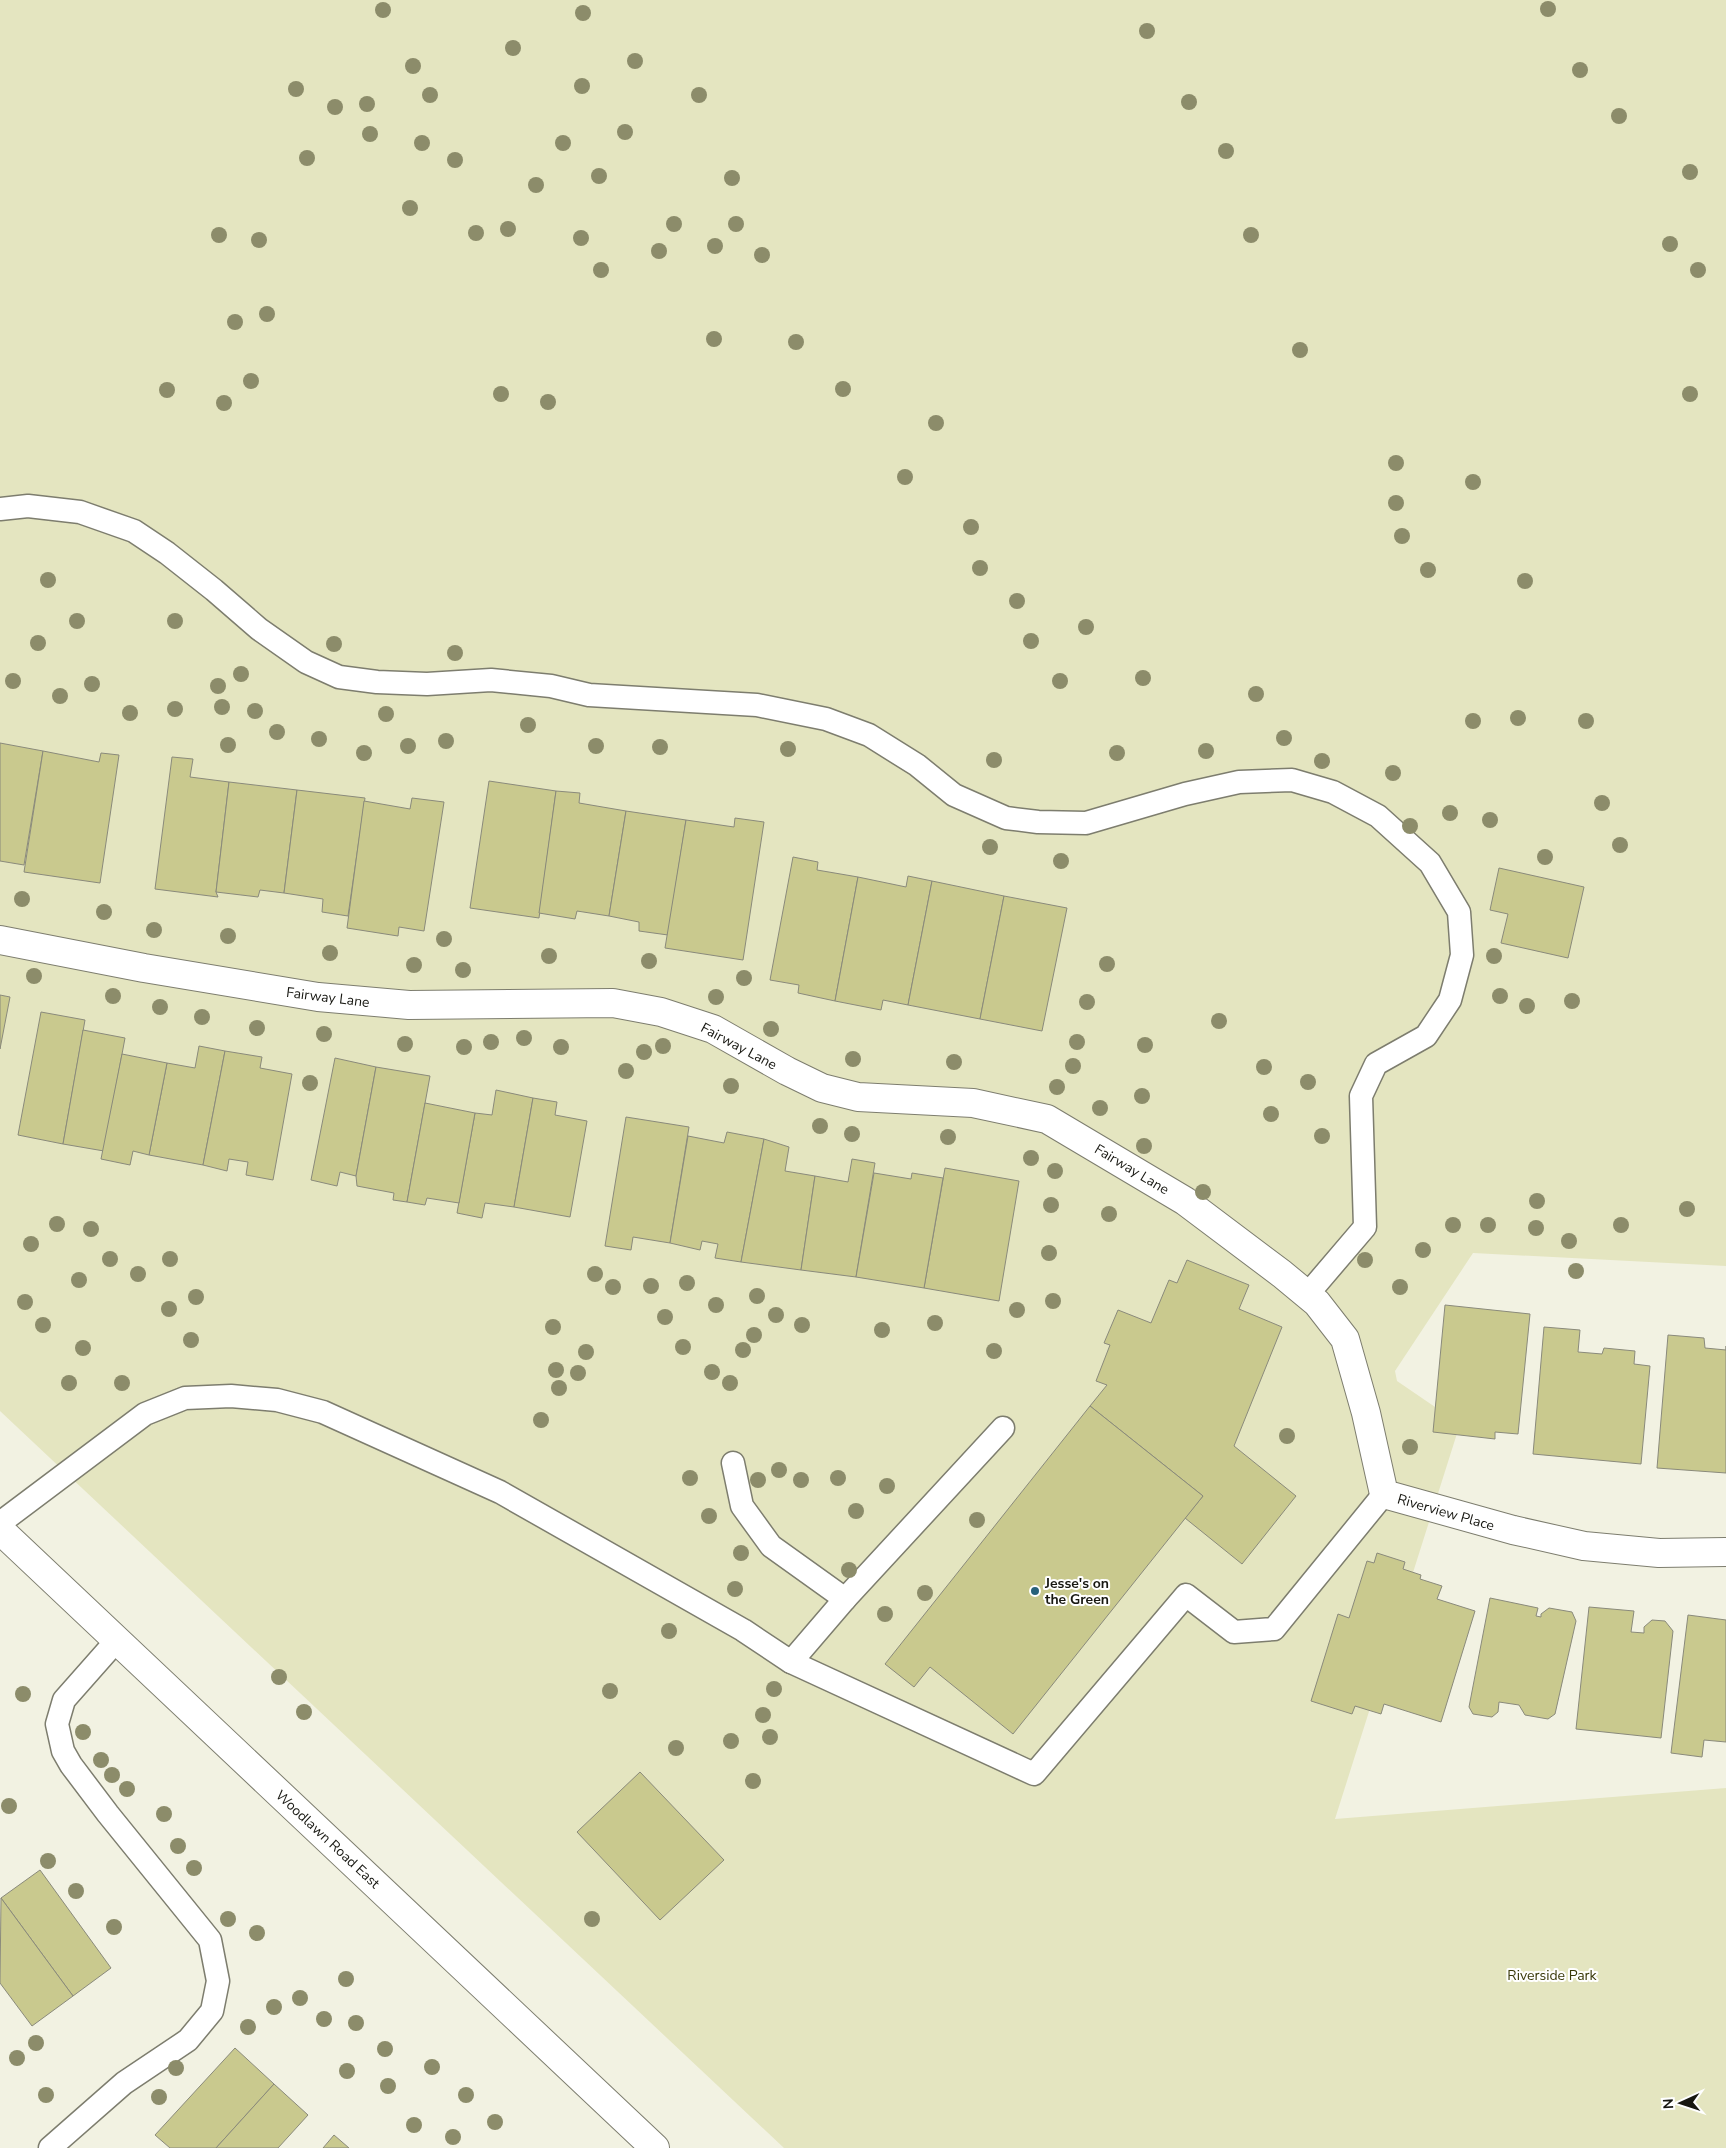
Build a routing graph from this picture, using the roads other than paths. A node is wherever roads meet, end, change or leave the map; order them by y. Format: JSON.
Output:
{"nodes":[{"id":1,"x":0,"y":509,"type":"edge"},
{"id":2,"x":0,"y":940,"type":"edge"},
{"id":3,"x":1282,"y":1274,"type":"joint"},
{"id":4,"x":1307,"y":1295,"type":"junction"},
{"id":5,"x":1003,"y":1428,"type":"dead end"},
{"id":6,"x":733,"y":1463,"type":"dead end"},
{"id":7,"x":1384,"y":1494,"type":"junction"},
{"id":8,"x":0,"y":1523,"type":"edge"},
{"id":9,"x":0,"y":1530,"type":"edge"},
{"id":10,"x":1726,"y":1552,"type":"edge"},
{"id":11,"x":845,"y":1599,"type":"junction"},
{"id":12,"x":116,"y":1640,"type":"junction"},
{"id":13,"x":791,"y":1662,"type":"junction"},
{"id":14,"x":50,"y":2148,"type":"edge"},
{"id":15,"x":656,"y":2148,"type":"edge"}],
"edges":[{"from":1,"to":4,"type":"lane"},
{"from":2,"to":3,"type":"street","name":"Fairway Lane"},
{"from":3,"to":4,"type":"street","name":"Riverview Place"},
{"from":4,"to":7,"type":"street","name":"Riverview Place"},
{"from":5,"to":11,"type":"lane"},
{"from":6,"to":11,"type":"lane"},
{"from":7,"to":10,"type":"street","name":"Riverview Place"},
{"from":7,"to":13,"type":"lane"},
{"from":8,"to":13,"type":"lane"},
{"from":9,"to":12,"type":"street","name":"Woodlawn Road East"},
{"from":11,"to":13,"type":"lane"},
{"from":12,"to":14,"type":"lane"},
{"from":12,"to":15,"type":"street","name":"Woodlawn Road East"}]}
